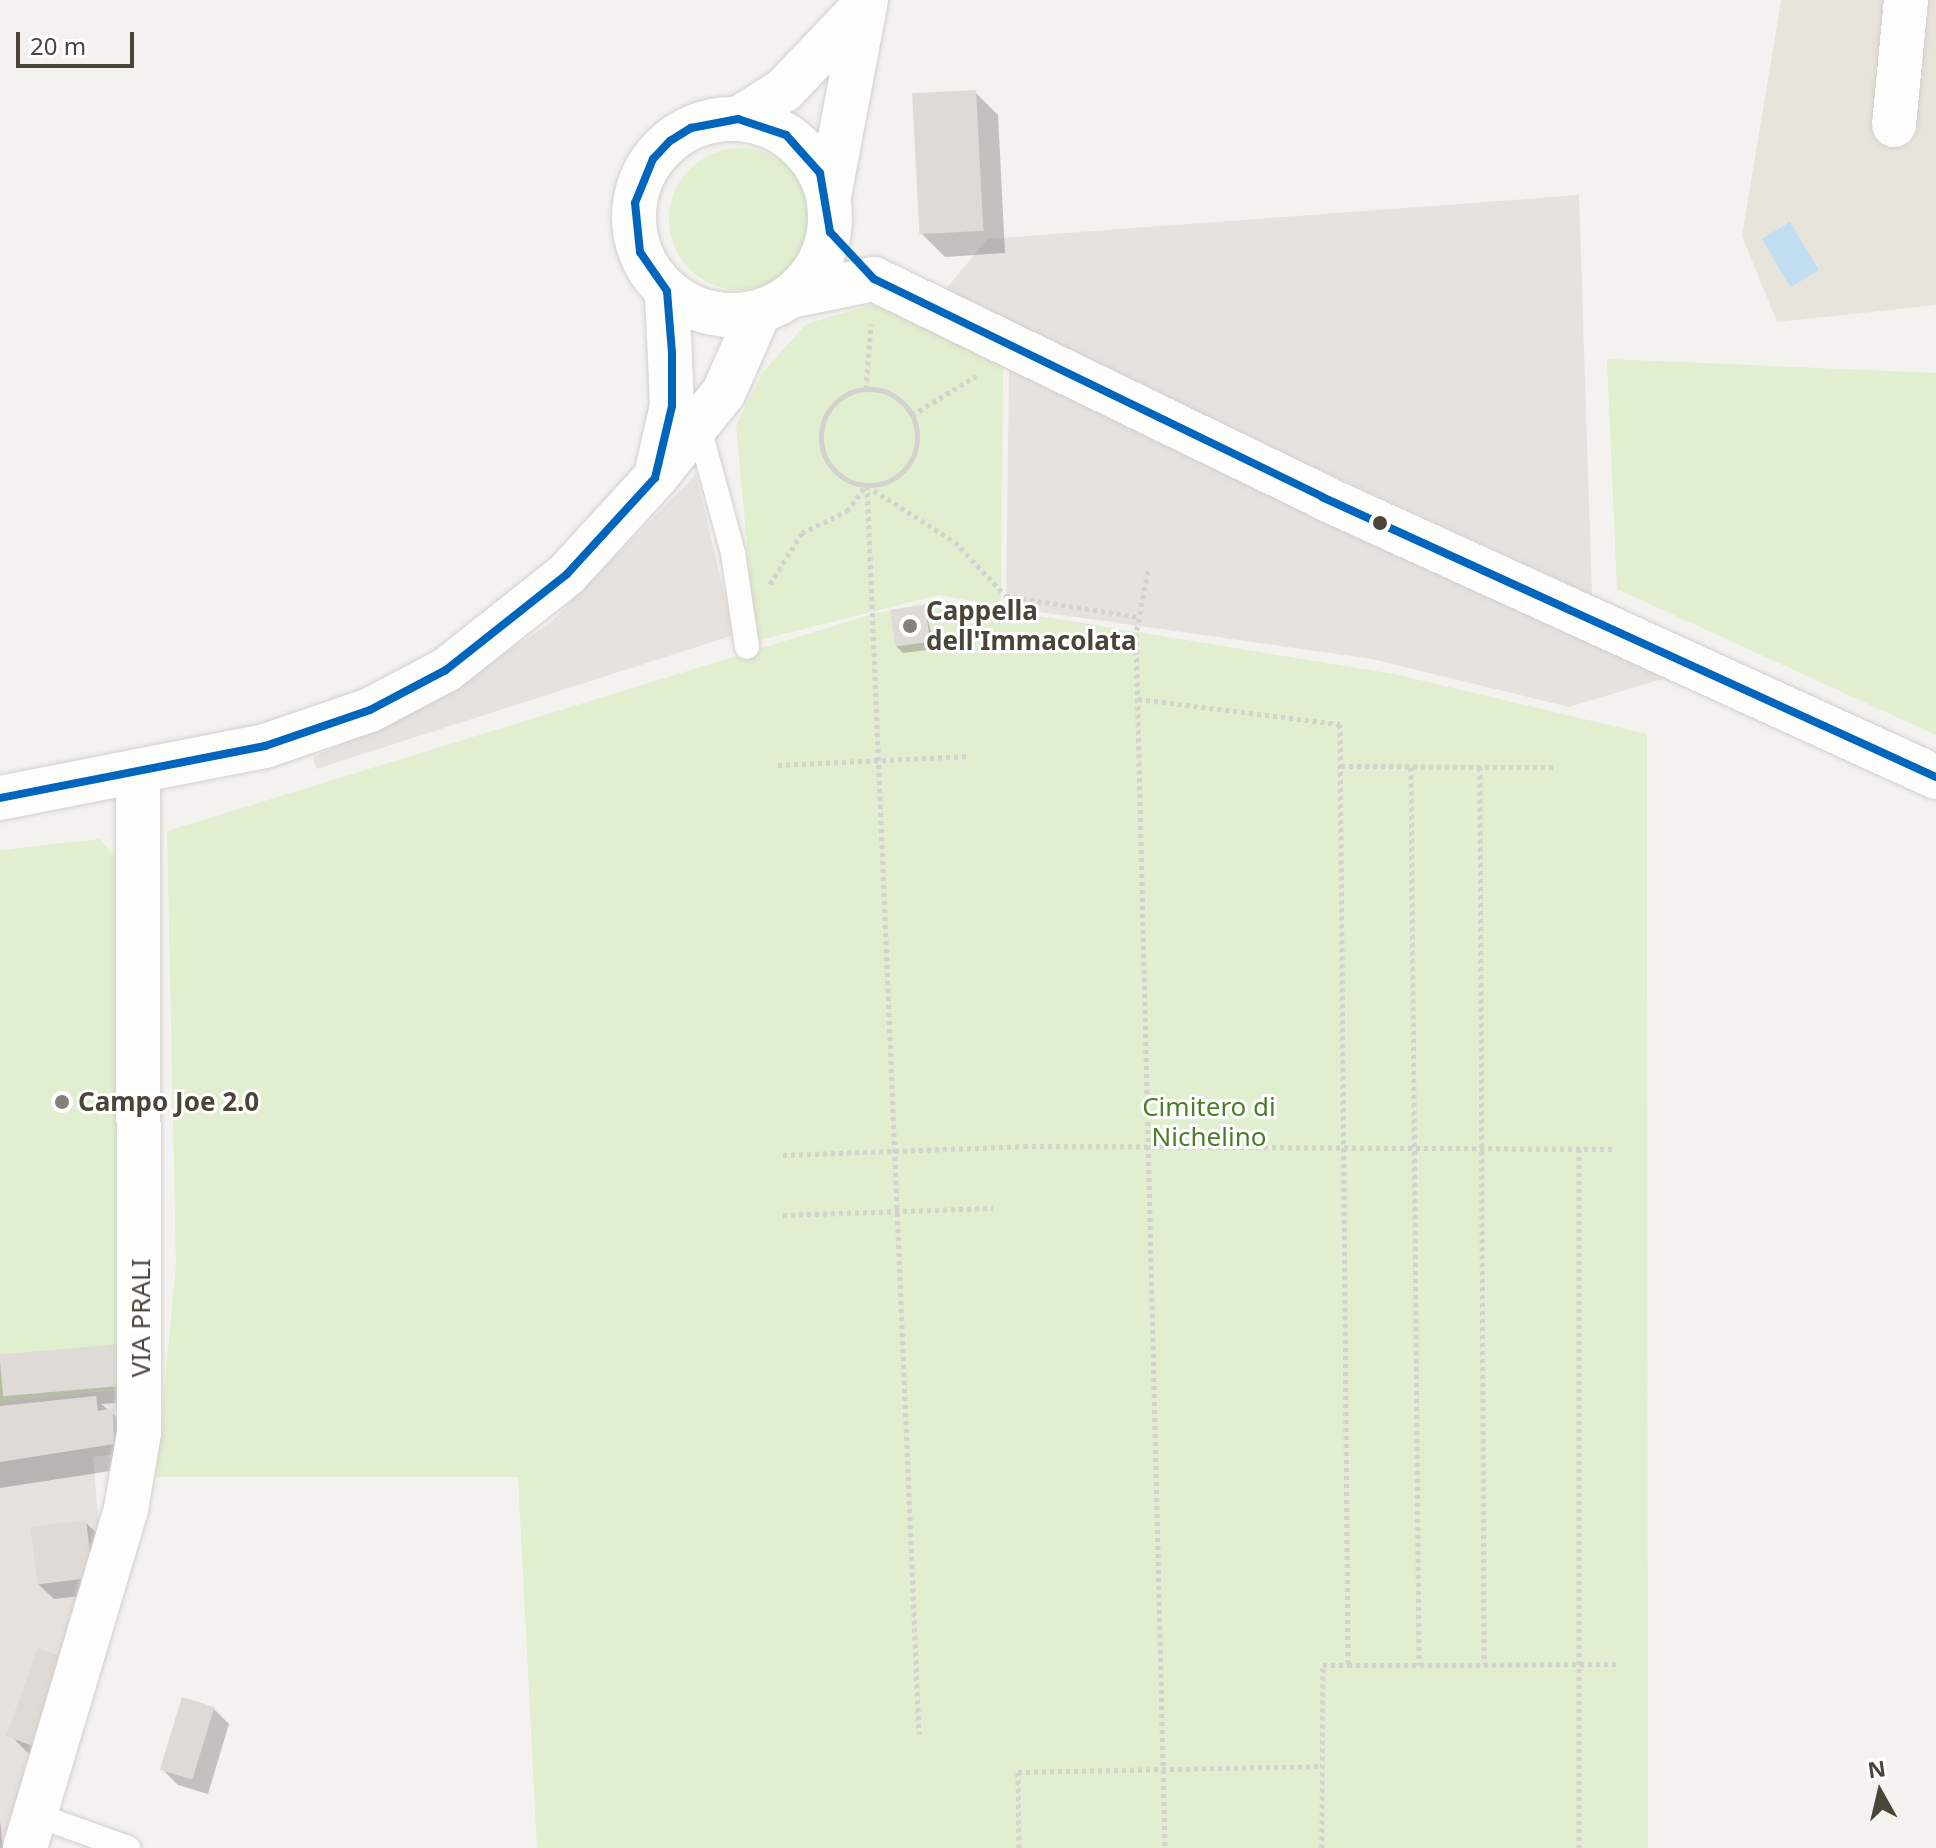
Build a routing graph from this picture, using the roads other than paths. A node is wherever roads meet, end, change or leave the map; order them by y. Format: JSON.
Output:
{"nodes":[{"id":1,"x":1906,"y":0,"type":"edge"},
{"id":2,"x":866,"y":3,"type":"edge"},
{"id":3,"x":738,"y":119,"type":"junction"},
{"id":4,"x":1894,"y":125,"type":"dead end"},
{"id":5,"x":829,"y":214,"type":"junction"},
{"id":6,"x":874,"y":279,"type":"junction"},
{"id":7,"x":667,"y":291,"type":"junction"},
{"id":8,"x":775,"y":304,"type":"junction"},
{"id":9,"x":698,"y":424,"type":"junction"},
{"id":10,"x":655,"y":478,"type":"junction"},
{"id":11,"x":747,"y":647,"type":"dead end"},
{"id":12,"x":138,"y":772,"type":"junction"},
{"id":13,"x":1936,"y":777,"type":"edge"},
{"id":14,"x":0,"y":798,"type":"edge"},
{"id":15,"x":31,"y":1832,"type":"edge"},
{"id":16,"x":128,"y":1848,"type":"edge"}],
"edges":[{"from":1,"to":4,"type":"street"},
{"from":2,"to":3,"type":"street"},
{"from":2,"to":5,"type":"street"},
{"from":3,"to":5,"type":"street"},
{"from":3,"to":7,"type":"street"},
{"from":5,"to":6,"type":"street"},
{"from":5,"to":8,"type":"street"},
{"from":6,"to":8,"type":"street"},
{"from":6,"to":13,"type":"street"},
{"from":7,"to":8,"type":"street"},
{"from":7,"to":10,"type":"street"},
{"from":8,"to":9,"type":"street"},
{"from":9,"to":10,"type":"street"},
{"from":9,"to":11,"type":"lane"},
{"from":10,"to":12,"type":"street"},
{"from":12,"to":14,"type":"street"},
{"from":12,"to":15,"type":"street","name":"VIA PRALI"},
{"from":15,"to":16,"type":"lane"}]}
